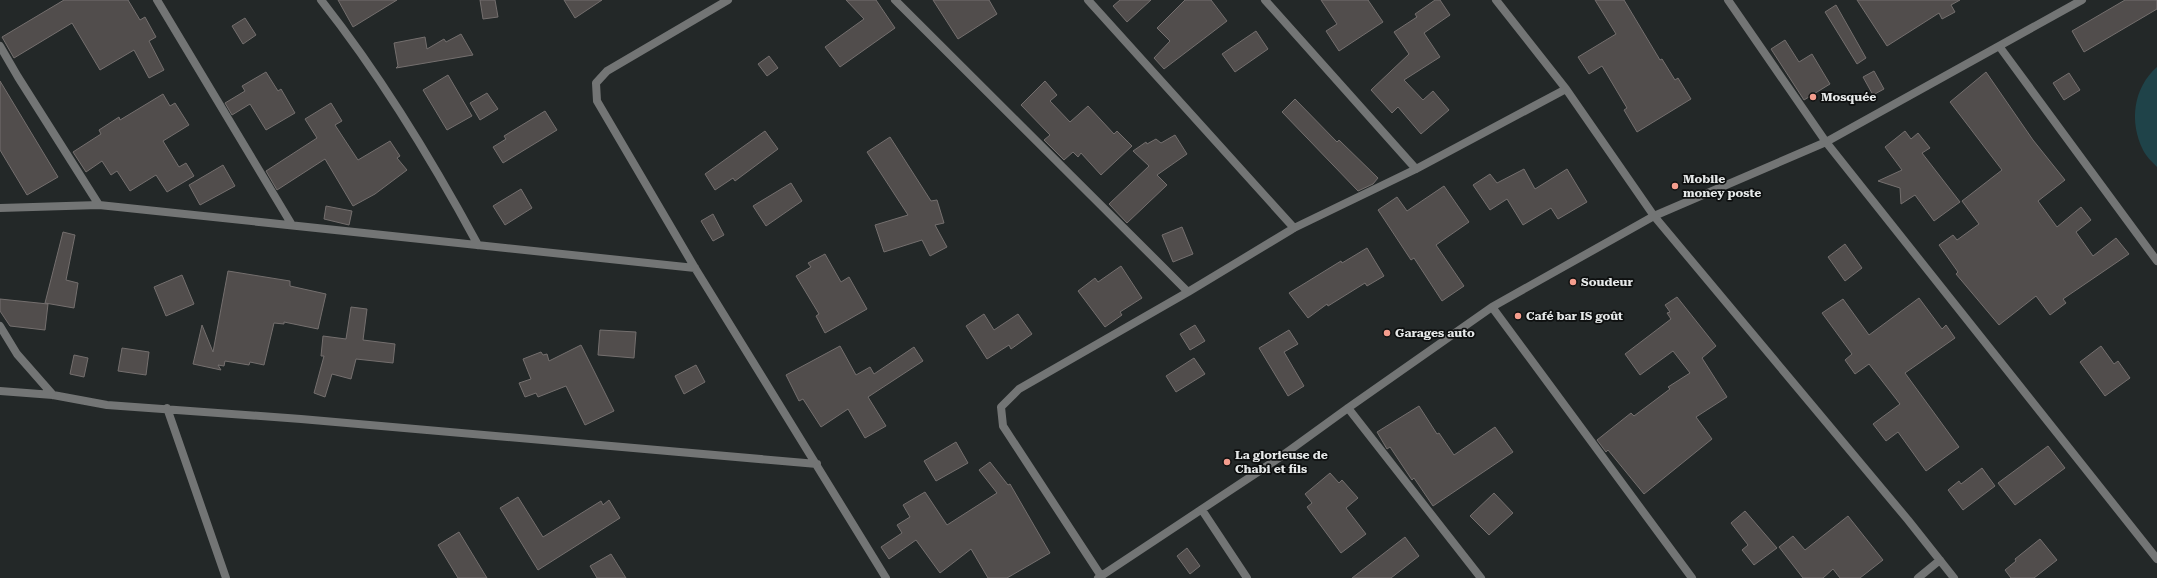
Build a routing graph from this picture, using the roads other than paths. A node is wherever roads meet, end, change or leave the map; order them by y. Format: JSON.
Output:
{"nodes":[{"id":1,"x":157,"y":0,"type":"edge"},
{"id":2,"x":320,"y":0,"type":"edge"},
{"id":3,"x":728,"y":0,"type":"edge"},
{"id":4,"x":896,"y":0,"type":"edge"},
{"id":5,"x":1088,"y":0,"type":"edge"},
{"id":6,"x":1266,"y":0,"type":"edge"},
{"id":7,"x":1496,"y":0,"type":"edge"},
{"id":8,"x":1728,"y":0,"type":"edge"},
{"id":9,"x":2082,"y":0,"type":"edge"},
{"id":10,"x":0,"y":46,"type":"edge"},
{"id":11,"x":1999,"y":46,"type":"junction"},
{"id":12,"x":1566,"y":89,"type":"junction"},
{"id":13,"x":1826,"y":142,"type":"junction"},
{"id":14,"x":1416,"y":169,"type":"junction"},
{"id":15,"x":99,"y":205,"type":"junction"},
{"id":16,"x":0,"y":208,"type":"edge"},
{"id":17,"x":1654,"y":216,"type":"junction"},
{"id":18,"x":292,"y":225,"type":"junction"},
{"id":19,"x":1294,"y":228,"type":"junction"},
{"id":20,"x":478,"y":245,"type":"junction"},
{"id":21,"x":2157,"y":261,"type":"edge"},
{"id":22,"x":695,"y":268,"type":"junction"},
{"id":23,"x":1188,"y":292,"type":"junction"},
{"id":24,"x":1492,"y":307,"type":"junction"},
{"id":25,"x":0,"y":326,"type":"edge"},
{"id":26,"x":0,"y":391,"type":"edge"},
{"id":27,"x":53,"y":395,"type":"junction"},
{"id":28,"x":167,"y":408,"type":"junction"},
{"id":29,"x":1348,"y":408,"type":"junction"},
{"id":30,"x":817,"y":464,"type":"junction"},
{"id":31,"x":1202,"y":510,"type":"junction"},
{"id":32,"x":2157,"y":559,"type":"edge"},
{"id":33,"x":1940,"y":560,"type":"junction"},
{"id":34,"x":1099,"y":577,"type":"edge"},
{"id":35,"x":226,"y":578,"type":"edge"},
{"id":36,"x":886,"y":578,"type":"edge"},
{"id":37,"x":1248,"y":578,"type":"edge"},
{"id":38,"x":1481,"y":578,"type":"edge"},
{"id":39,"x":1692,"y":578,"type":"edge"},
{"id":40,"x":1918,"y":578,"type":"edge"},
{"id":41,"x":1954,"y":578,"type":"edge"}],
"edges":[{"from":1,"to":18,"type":"street"},
{"from":2,"to":20,"type":"street"},
{"from":3,"to":22,"type":"street"},
{"from":4,"to":23,"type":"street"},
{"from":5,"to":19,"type":"street"},
{"from":6,"to":14,"type":"street"},
{"from":7,"to":12,"type":"street"},
{"from":8,"to":13,"type":"street"},
{"from":9,"to":11,"type":"street"},
{"from":10,"to":15,"type":"street"},
{"from":11,"to":13,"type":"street"},
{"from":11,"to":21,"type":"street"},
{"from":12,"to":14,"type":"street"},
{"from":12,"to":17,"type":"street"},
{"from":13,"to":17,"type":"street"},
{"from":13,"to":32,"type":"street"},
{"from":14,"to":19,"type":"street"},
{"from":15,"to":16,"type":"street"},
{"from":15,"to":18,"type":"street"},
{"from":17,"to":24,"type":"street"},
{"from":17,"to":33,"type":"street"},
{"from":18,"to":20,"type":"street"},
{"from":19,"to":23,"type":"street"},
{"from":20,"to":22,"type":"street"},
{"from":22,"to":30,"type":"street"},
{"from":23,"to":34,"type":"street"},
{"from":24,"to":29,"type":"street"},
{"from":24,"to":39,"type":"street"},
{"from":25,"to":27,"type":"street"},
{"from":26,"to":27,"type":"street"},
{"from":27,"to":28,"type":"street"},
{"from":28,"to":30,"type":"street"},
{"from":28,"to":35,"type":"street"},
{"from":29,"to":31,"type":"street"},
{"from":29,"to":38,"type":"street"},
{"from":30,"to":36,"type":"street"},
{"from":31,"to":34,"type":"street"},
{"from":31,"to":37,"type":"street"},
{"from":33,"to":40,"type":"street"},
{"from":33,"to":41,"type":"street"}]}
